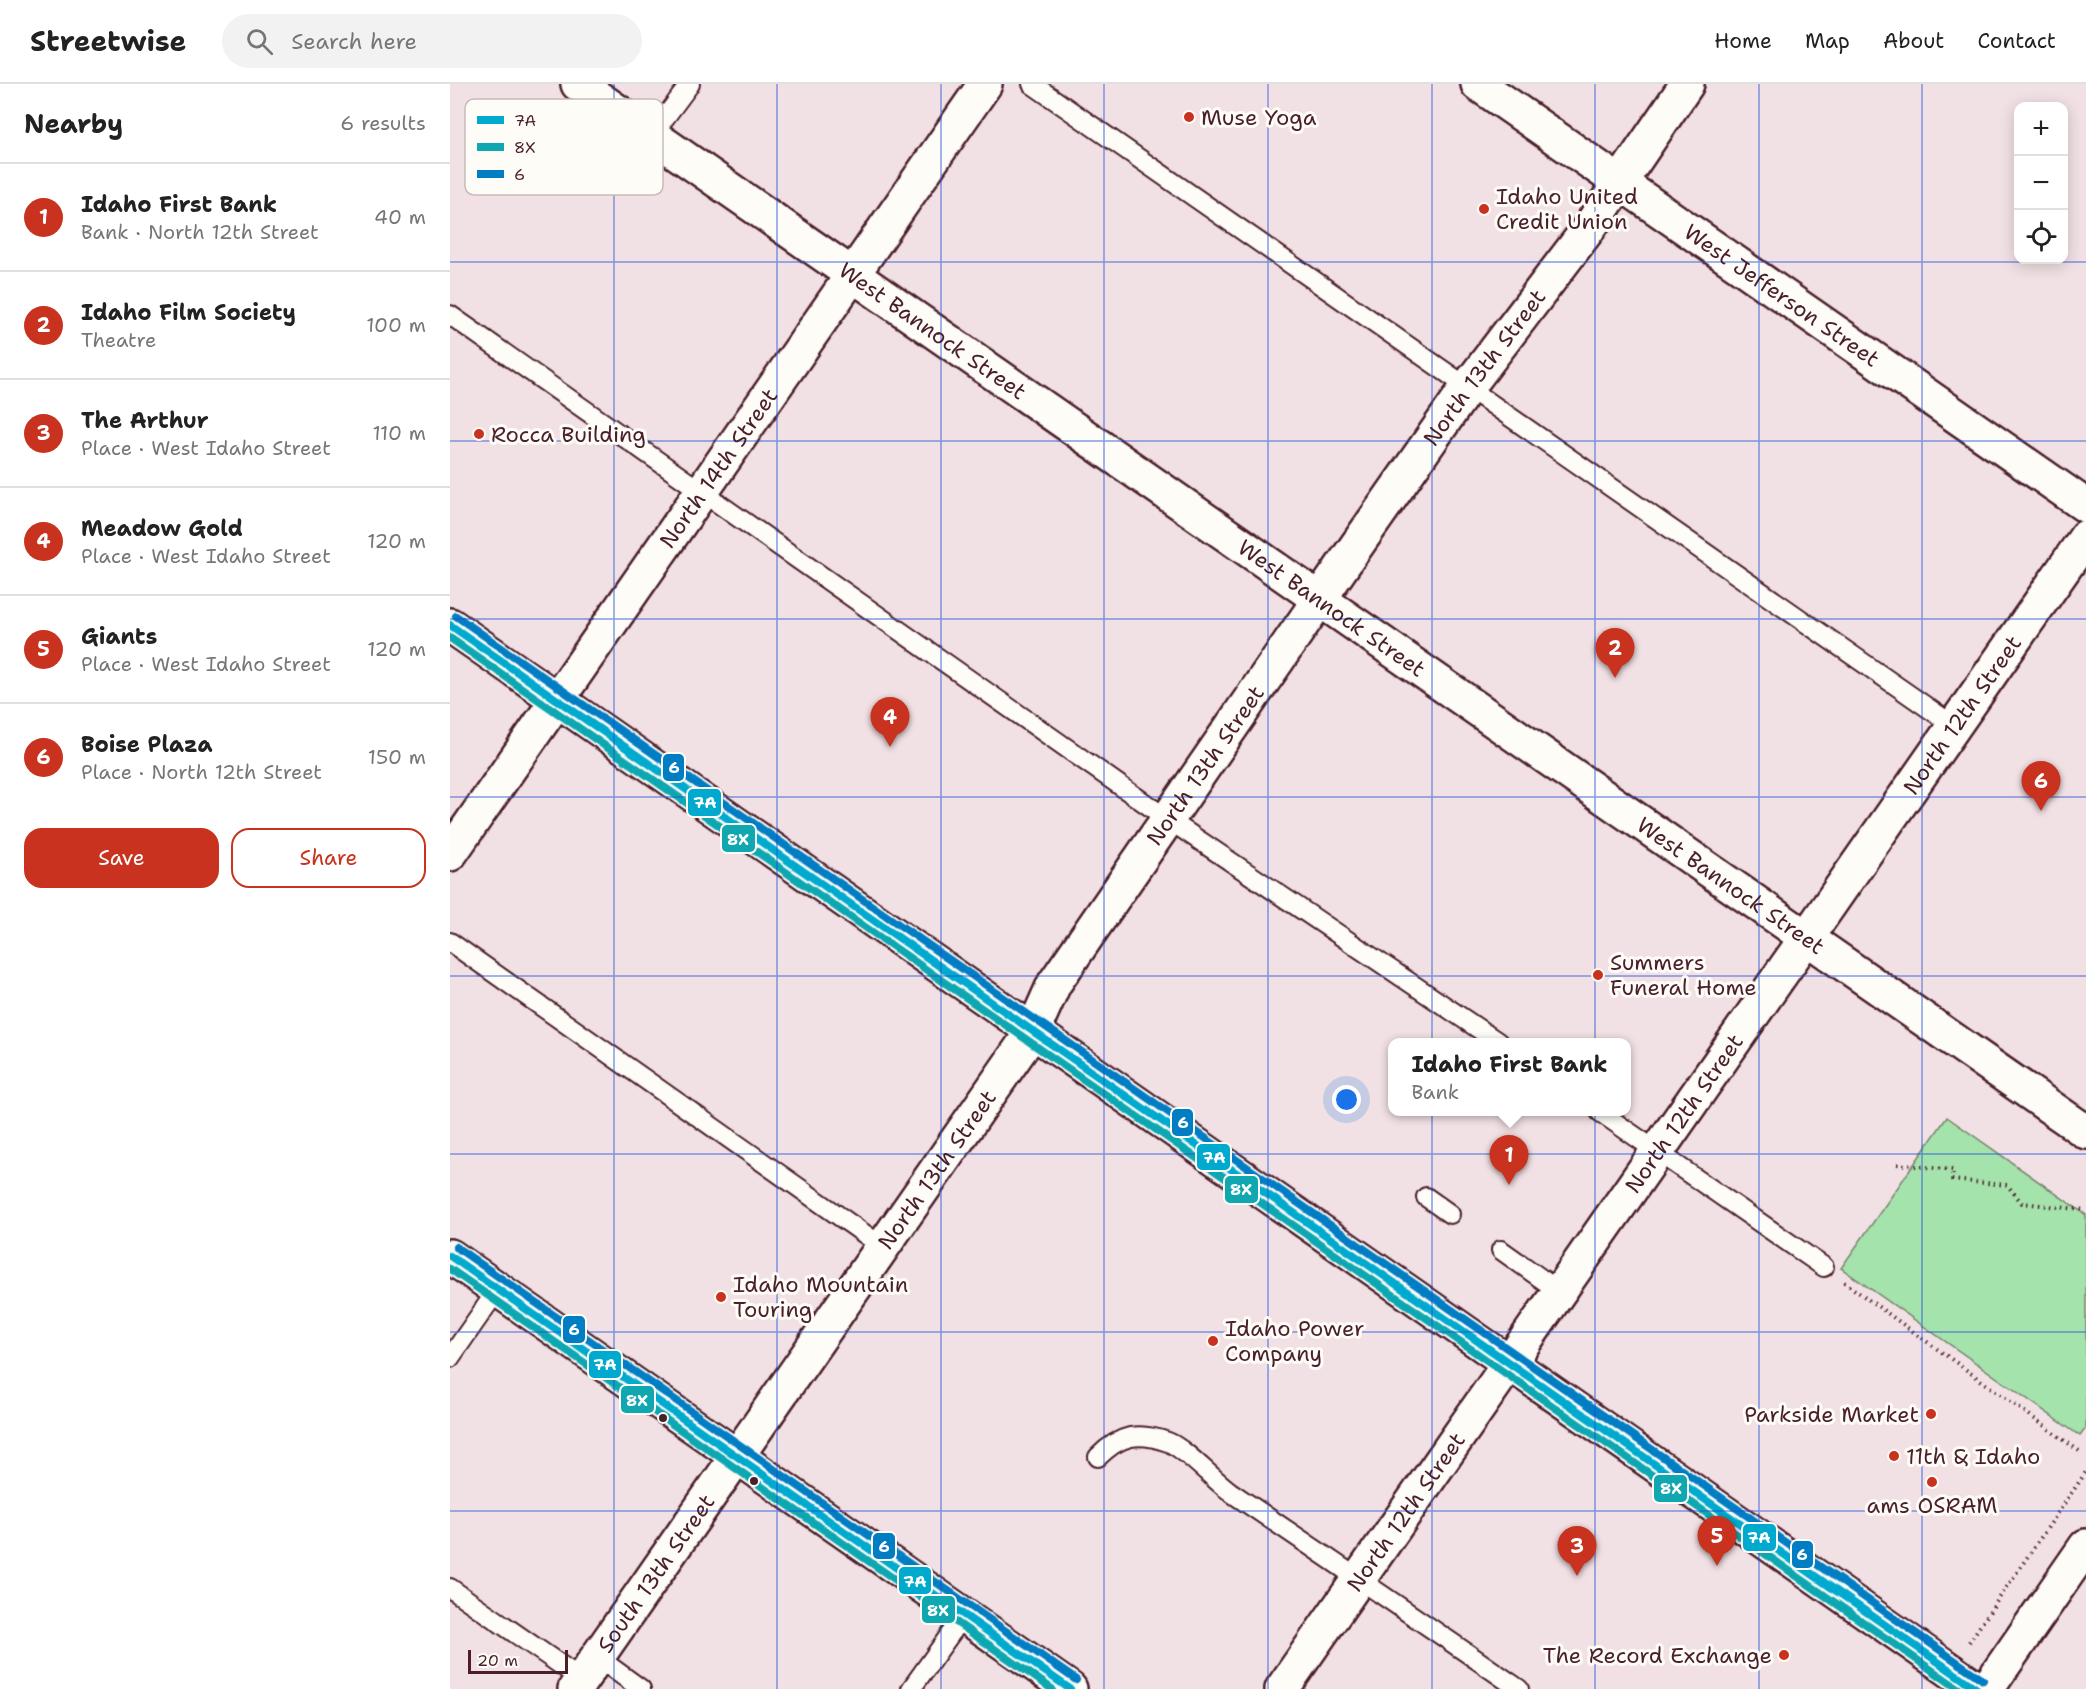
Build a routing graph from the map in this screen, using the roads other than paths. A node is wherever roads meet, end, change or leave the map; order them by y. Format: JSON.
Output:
{"nodes":[{"id":1,"x":578,"y":84,"type":"edge"},
{"id":2,"x":690,"y":84,"type":"edge"},
{"id":3,"x":985,"y":84,"type":"edge"},
{"id":4,"x":1032,"y":84,"type":"edge"},
{"id":5,"x":1687,"y":84,"type":"edge"},
{"id":6,"x":1498,"y":90,"type":"edge"},
{"id":7,"x":600,"y":99,"type":"edge"},
{"id":8,"x":663,"y":120,"type":"edge"},
{"id":9,"x":663,"y":143,"type":"edge"},
{"id":10,"x":1619,"y":181,"type":"junction"},
{"id":11,"x":852,"y":274,"type":"junction"},
{"id":12,"x":450,"y":315,"type":"edge"},
{"id":13,"x":1467,"y":388,"type":"junction"},
{"id":14,"x":700,"y":493,"type":"junction"},
{"id":15,"x":2086,"y":506,"type":"edge"},
{"id":16,"x":2086,"y":537,"type":"edge"},
{"id":17,"x":1321,"y":599,"type":"junction"},
{"id":18,"x":450,"y":625,"type":"edge"},
{"id":19,"x":557,"y":699,"type":"junction"},
{"id":20,"x":1954,"y":726,"type":"junction"},
{"id":21,"x":1169,"y":820,"type":"junction"},
{"id":22,"x":450,"y":854,"type":"edge"},
{"id":23,"x":1807,"y":937,"type":"junction"},
{"id":24,"x":450,"y":942,"type":"edge"},
{"id":25,"x":1033,"y":1031,"type":"junction"},
{"id":26,"x":1492,"y":1038,"type":"edge"},
{"id":27,"x":1606,"y":1116,"type":"edge"},
{"id":28,"x":2086,"y":1132,"type":"edge"},
{"id":29,"x":1658,"y":1150,"type":"junction"},
{"id":30,"x":1426,"y":1197,"type":"dead end"},
{"id":31,"x":1450,"y":1214,"type":"dead end"},
{"id":32,"x":883,"y":1247,"type":"junction"},
{"id":33,"x":1501,"y":1250,"type":"dead end"},
{"id":34,"x":450,"y":1256,"type":"edge"},
{"id":35,"x":1824,"y":1267,"type":"road end"},
{"id":36,"x":498,"y":1289,"type":"junction"},
{"id":37,"x":1560,"y":1292,"type":"junction"},
{"id":38,"x":450,"y":1358,"type":"edge"},
{"id":39,"x":1510,"y":1363,"type":"junction"},
{"id":40,"x":736,"y":1456,"type":"junction"},
{"id":41,"x":1098,"y":1457,"type":"dead end"},
{"id":42,"x":2086,"y":1546,"type":"edge"},
{"id":43,"x":1359,"y":1579,"type":"junction"},
{"id":44,"x":450,"y":1588,"type":"edge"},
{"id":45,"x":964,"y":1615,"type":"junction"},
{"id":46,"x":584,"y":1675,"type":"edge"},
{"id":47,"x":641,"y":1689,"type":"edge"},
{"id":48,"x":911,"y":1689,"type":"edge"},
{"id":49,"x":1070,"y":1689,"type":"edge"},
{"id":50,"x":1282,"y":1689,"type":"edge"},
{"id":51,"x":1519,"y":1689,"type":"edge"},
{"id":52,"x":1977,"y":1689,"type":"edge"},
{"id":53,"x":1987,"y":1689,"type":"edge"}],
"edges":[{"from":1,"to":7,"type":"street","name":"West Bannock Street"},
{"from":2,"to":8,"type":"lane"},
{"from":3,"to":11,"type":"street","name":"North 14th Street"},
{"from":4,"to":13,"type":"lane"},
{"from":5,"to":10,"type":"street","name":"North 13th Street"},
{"from":6,"to":10,"type":"street","name":"West Jefferson Street"},
{"from":9,"to":11,"type":"street","name":"West Bannock Street"},
{"from":10,"to":13,"type":"street","name":"North 13th Street"},
{"from":10,"to":15,"type":"street","name":"West Jefferson Street"},
{"from":11,"to":14,"type":"street","name":"North 14th Street"},
{"from":11,"to":17,"type":"street","name":"West Bannock Street"},
{"from":12,"to":14,"type":"lane"},
{"from":13,"to":17,"type":"street","name":"North 13th Street"},
{"from":13,"to":20,"type":"lane"},
{"from":14,"to":19,"type":"street","name":"North 14th Street"},
{"from":14,"to":21,"type":"lane"},
{"from":16,"to":20,"type":"street","name":"North 12th Street"},
{"from":17,"to":21,"type":"street","name":"North 13th Street"},
{"from":17,"to":23,"type":"street","name":"West Bannock Street"},
{"from":18,"to":19,"type":"street"},
{"from":19,"to":22,"type":"street","name":"North 14th Street"},
{"from":19,"to":25,"type":"street"},
{"from":20,"to":23,"type":"street","name":"North 12th Street"},
{"from":21,"to":25,"type":"street","name":"North 13th Street"},
{"from":21,"to":26,"type":"lane"},
{"from":23,"to":28,"type":"street","name":"West Bannock Street"},
{"from":23,"to":29,"type":"street","name":"North 12th Street"},
{"from":24,"to":32,"type":"lane"},
{"from":25,"to":32,"type":"street","name":"North 13th Street"},
{"from":25,"to":39,"type":"street"},
{"from":27,"to":29,"type":"lane"},
{"from":29,"to":35,"type":"lane"},
{"from":29,"to":37,"type":"street","name":"North 12th Street"},
{"from":30,"to":31,"type":"lane"},
{"from":32,"to":40,"type":"street","name":"North 13th Street"},
{"from":33,"to":37,"type":"lane"},
{"from":34,"to":36,"type":"street"},
{"from":36,"to":38,"type":"lane"},
{"from":36,"to":40,"type":"street"},
{"from":37,"to":39,"type":"street","name":"North 12th Street"},
{"from":39,"to":43,"type":"street","name":"North 12th Street"},
{"from":39,"to":52,"type":"street"},
{"from":40,"to":45,"type":"street"},
{"from":40,"to":46,"type":"street","name":"South 13th Street"},
{"from":41,"to":43,"type":"lane"},
{"from":42,"to":53,"type":"street"},
{"from":43,"to":50,"type":"street","name":"North 12th Street"},
{"from":43,"to":51,"type":"lane"},
{"from":44,"to":46,"type":"lane"},
{"from":45,"to":48,"type":"lane"},
{"from":45,"to":49,"type":"street"},
{"from":46,"to":47,"type":"lane"}]}
